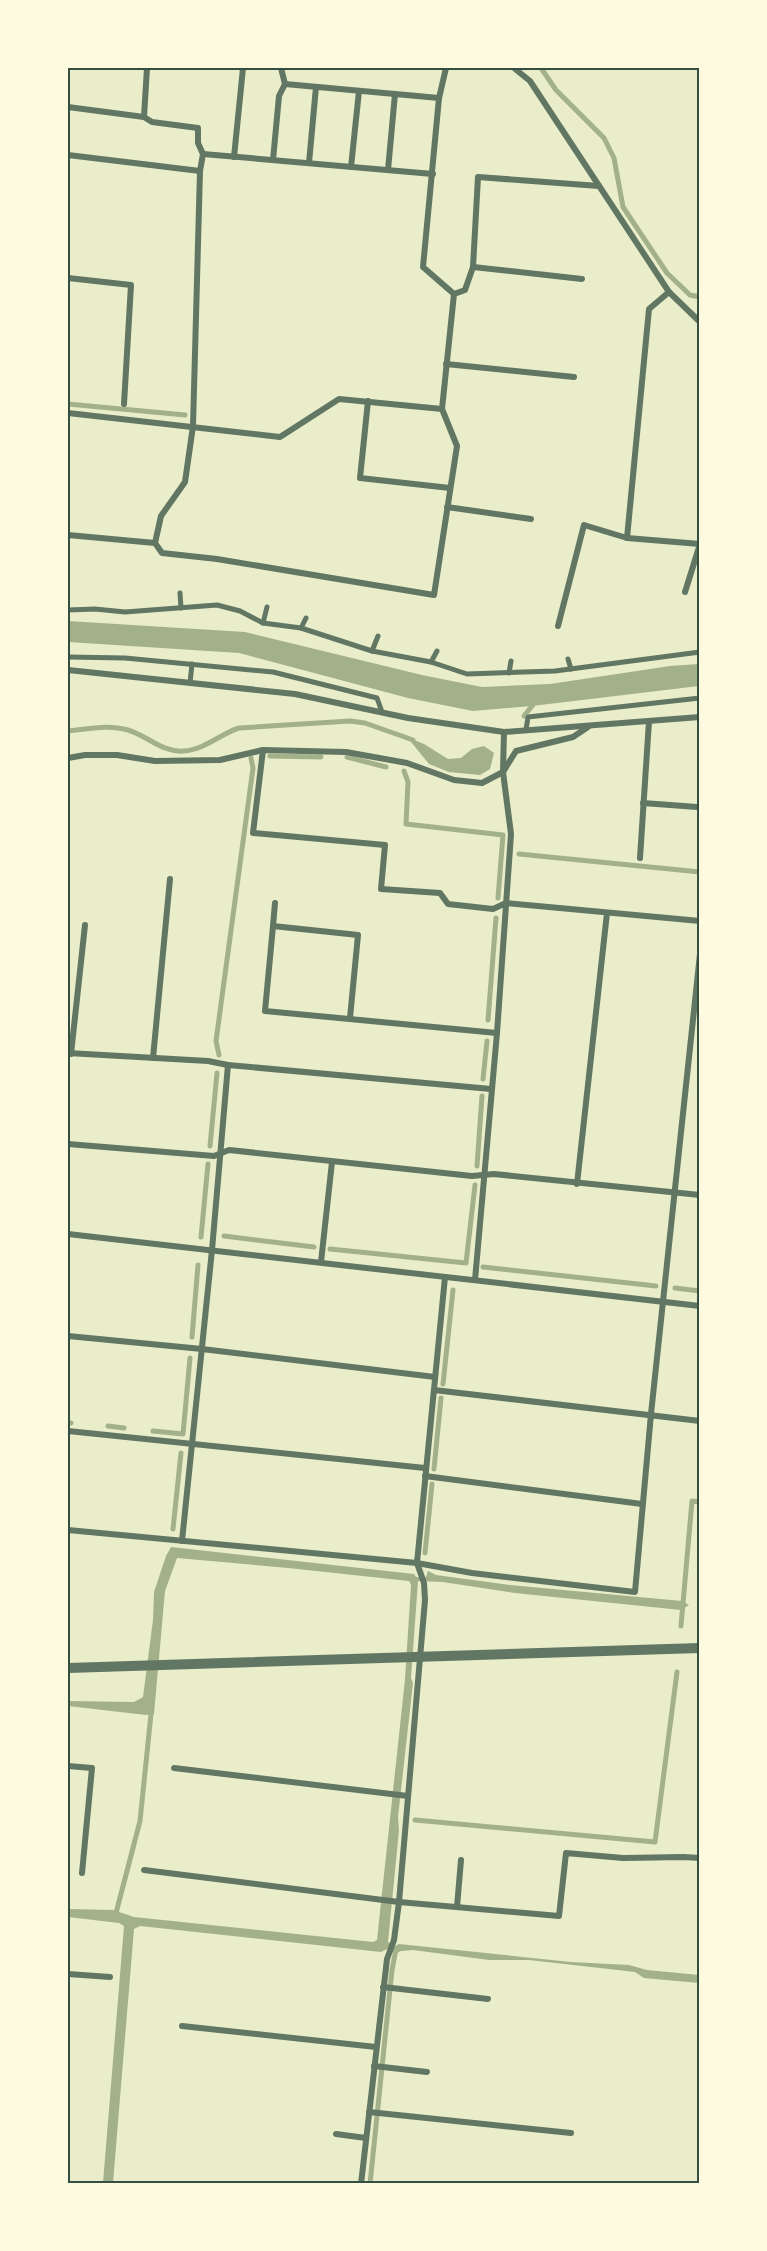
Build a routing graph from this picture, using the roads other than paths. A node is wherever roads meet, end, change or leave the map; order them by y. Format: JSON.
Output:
{"nodes":[{"id":1,"x":147,"y":68,"type":"edge"},
{"id":2,"x":243,"y":68,"type":"edge"},
{"id":3,"x":281,"y":68,"type":"edge"},
{"id":4,"x":446,"y":68,"type":"edge"},
{"id":5,"x":514,"y":68,"type":"edge"},
{"id":6,"x":285,"y":84,"type":"junction"},
{"id":7,"x":316,"y":87,"type":"junction"},
{"id":8,"x":359,"y":91,"type":"junction"},
{"id":9,"x":395,"y":94,"type":"junction"},
{"id":10,"x":439,"y":98,"type":"junction"},
{"id":11,"x":68,"y":107,"type":"edge"},
{"id":12,"x":144,"y":117,"type":"junction"},
{"id":13,"x":203,"y":154,"type":"junction"},
{"id":14,"x":68,"y":155,"type":"edge"},
{"id":15,"x":234,"y":157,"type":"junction"},
{"id":16,"x":273,"y":160,"type":"junction"},
{"id":17,"x":309,"y":163,"type":"junction"},
{"id":18,"x":351,"y":167,"type":"junction"},
{"id":19,"x":388,"y":170,"type":"junction"},
{"id":20,"x":200,"y":171,"type":"junction"},
{"id":21,"x":433,"y":174,"type":"junction"},
{"id":22,"x":599,"y":186,"type":"junction"},
{"id":23,"x":473,"y":267,"type":"junction"},
{"id":24,"x":68,"y":278,"type":"edge"},
{"id":25,"x":582,"y":279,"type":"dead end"},
{"id":26,"x":669,"y":292,"type":"junction"},
{"id":27,"x":454,"y":294,"type":"junction"},
{"id":28,"x":699,"y":322,"type":"edge"},
{"id":29,"x":446,"y":364,"type":"junction"},
{"id":30,"x":574,"y":377,"type":"dead end"},
{"id":31,"x":368,"y":401,"type":"junction"},
{"id":32,"x":124,"y":404,"type":"dead end"},
{"id":33,"x":442,"y":409,"type":"junction"},
{"id":34,"x":68,"y":413,"type":"edge"},
{"id":35,"x":193,"y":426,"type":"junction"},
{"id":36,"x":450,"y":488,"type":"junction"},
{"id":37,"x":447,"y":507,"type":"junction"},
{"id":38,"x":531,"y":519,"type":"dead end"},
{"id":39,"x":68,"y":535,"type":"edge"},
{"id":40,"x":627,"y":537,"type":"junction"},
{"id":41,"x":155,"y":543,"type":"junction"},
{"id":42,"x":685,"y":592,"type":"dead end"},
{"id":43,"x":180,"y":593,"type":"dead end"},
{"id":44,"x":267,"y":607,"type":"dead end"},
{"id":45,"x":181,"y":608,"type":"junction"},
{"id":46,"x":68,"y":609,"type":"edge"},
{"id":47,"x":306,"y":618,"type":"dead end"},
{"id":48,"x":263,"y":623,"type":"junction"},
{"id":49,"x":558,"y":626,"type":"dead end"},
{"id":50,"x":301,"y":628,"type":"junction"},
{"id":51,"x":378,"y":636,"type":"dead end"},
{"id":52,"x":372,"y":651,"type":"junction"},
{"id":53,"x":437,"y":651,"type":"dead end"},
{"id":54,"x":699,"y":652,"type":"edge"},
{"id":55,"x":68,"y":657,"type":"edge"},
{"id":56,"x":568,"y":659,"type":"dead end"},
{"id":57,"x":511,"y":661,"type":"dead end"},
{"id":58,"x":431,"y":662,"type":"junction"},
{"id":59,"x":192,"y":664,"type":"junction"},
{"id":60,"x":571,"y":669,"type":"junction"},
{"id":61,"x":68,"y":670,"type":"edge"},
{"id":62,"x":509,"y":673,"type":"junction"},
{"id":63,"x":190,"y":683,"type":"junction"},
{"id":64,"x":699,"y":698,"type":"edge"},
{"id":65,"x":382,"y":712,"type":"junction"},
{"id":66,"x":699,"y":717,"type":"edge"},
{"id":67,"x":649,"y":721,"type":"junction"},
{"id":68,"x":590,"y":726,"type":"junction"},
{"id":69,"x":526,"y":730,"type":"junction"},
{"id":70,"x":504,"y":732,"type":"junction"},
{"id":71,"x":263,"y":750,"type":"junction"},
{"id":72,"x":68,"y":758,"type":"edge"},
{"id":73,"x":503,"y":772,"type":"junction"},
{"id":74,"x":644,"y":803,"type":"junction"},
{"id":75,"x":697,"y":807,"type":"dead end"},
{"id":76,"x":640,"y":858,"type":"dead end"},
{"id":77,"x":170,"y":879,"type":"dead end"},
{"id":78,"x":275,"y":903,"type":"dead end"},
{"id":79,"x":506,"y":903,"type":"junction"},
{"id":80,"x":607,"y":913,"type":"junction"},
{"id":81,"x":699,"y":921,"type":"edge"},
{"id":82,"x":85,"y":925,"type":"dead end"},
{"id":83,"x":273,"y":926,"type":"junction"},
{"id":84,"x":699,"y":954,"type":"edge"},
{"id":85,"x":350,"y":1018,"type":"junction"},
{"id":86,"x":496,"y":1033,"type":"junction"},
{"id":87,"x":69,"y":1054,"type":"edge"},
{"id":88,"x":153,"y":1058,"type":"junction"},
{"id":89,"x":228,"y":1065,"type":"junction"},
{"id":90,"x":491,"y":1089,"type":"junction"},
{"id":91,"x":68,"y":1144,"type":"edge"},
{"id":92,"x":220,"y":1154,"type":"junction"},
{"id":93,"x":332,"y":1162,"type":"junction"},
{"id":94,"x":483,"y":1175,"type":"junction"},
{"id":95,"x":577,"y":1184,"type":"junction"},
{"id":96,"x":674,"y":1192,"type":"junction"},
{"id":97,"x":699,"y":1195,"type":"edge"},
{"id":98,"x":68,"y":1234,"type":"edge"},
{"id":99,"x":212,"y":1250,"type":"junction"},
{"id":100,"x":321,"y":1262,"type":"junction"},
{"id":101,"x":445,"y":1277,"type":"junction"},
{"id":102,"x":475,"y":1280,"type":"junction"},
{"id":103,"x":663,"y":1302,"type":"junction"},
{"id":104,"x":699,"y":1306,"type":"edge"},
{"id":105,"x":68,"y":1336,"type":"edge"},
{"id":106,"x":202,"y":1349,"type":"junction"},
{"id":107,"x":435,"y":1377,"type":"junction"},
{"id":108,"x":434,"y":1390,"type":"junction"},
{"id":109,"x":651,"y":1414,"type":"junction"},
{"id":110,"x":699,"y":1420,"type":"edge"},
{"id":111,"x":68,"y":1431,"type":"edge"},
{"id":112,"x":192,"y":1445,"type":"junction"},
{"id":113,"x":425,"y":1468,"type":"junction"},
{"id":114,"x":424,"y":1476,"type":"junction"},
{"id":115,"x":642,"y":1504,"type":"junction"},
{"id":116,"x":68,"y":1530,"type":"edge"},
{"id":117,"x":182,"y":1541,"type":"junction"},
{"id":118,"x":417,"y":1563,"type":"junction"},
{"id":119,"x":699,"y":1648,"type":"edge"},
{"id":120,"x":421,"y":1658,"type":"junction"},
{"id":121,"x":68,"y":1668,"type":"edge"},
{"id":122,"x":68,"y":1766,"type":"edge"},
{"id":123,"x":174,"y":1768,"type":"dead end"},
{"id":124,"x":408,"y":1796,"type":"junction"},
{"id":125,"x":699,"y":1858,"type":"edge"},
{"id":126,"x":461,"y":1860,"type":"dead end"},
{"id":127,"x":144,"y":1869,"type":"dead end"},
{"id":128,"x":82,"y":1873,"type":"dead end"},
{"id":129,"x":399,"y":1902,"type":"junction"},
{"id":130,"x":457,"y":1907,"type":"junction"},
{"id":131,"x":68,"y":1974,"type":"edge"},
{"id":132,"x":110,"y":1977,"type":"dead end"},
{"id":133,"x":383,"y":1987,"type":"junction"},
{"id":134,"x":488,"y":1999,"type":"dead end"},
{"id":135,"x":182,"y":2026,"type":"dead end"},
{"id":136,"x":376,"y":2047,"type":"junction"},
{"id":137,"x":374,"y":2066,"type":"junction"},
{"id":138,"x":427,"y":2072,"type":"dead end"},
{"id":139,"x":369,"y":2112,"type":"junction"},
{"id":140,"x":571,"y":2133,"type":"dead end"},
{"id":141,"x":336,"y":2134,"type":"dead end"},
{"id":142,"x":366,"y":2138,"type":"junction"},
{"id":143,"x":360,"y":2184,"type":"edge"}],
"edges":[{"from":1,"to":12,"type":"street"},
{"from":2,"to":15,"type":"street"},
{"from":3,"to":6,"type":"street"},
{"from":4,"to":10,"type":"street"},
{"from":5,"to":22,"type":"street"},
{"from":6,"to":7,"type":"street"},
{"from":6,"to":16,"type":"street"},
{"from":7,"to":8,"type":"street"},
{"from":7,"to":17,"type":"street"},
{"from":8,"to":9,"type":"street"},
{"from":8,"to":18,"type":"street"},
{"from":9,"to":10,"type":"street"},
{"from":9,"to":19,"type":"street"},
{"from":10,"to":21,"type":"street"},
{"from":11,"to":12,"type":"street"},
{"from":12,"to":13,"type":"street"},
{"from":13,"to":15,"type":"street"},
{"from":13,"to":20,"type":"street"},
{"from":14,"to":20,"type":"street"},
{"from":15,"to":16,"type":"street"},
{"from":16,"to":17,"type":"street"},
{"from":17,"to":18,"type":"street"},
{"from":18,"to":19,"type":"street"},
{"from":19,"to":21,"type":"street"},
{"from":20,"to":35,"type":"street"},
{"from":21,"to":27,"type":"street"},
{"from":22,"to":23,"type":"street"},
{"from":22,"to":26,"type":"street"},
{"from":23,"to":25,"type":"street"},
{"from":23,"to":27,"type":"street"},
{"from":24,"to":32,"type":"street"},
{"from":26,"to":28,"type":"street"},
{"from":26,"to":40,"type":"street"},
{"from":27,"to":29,"type":"street"},
{"from":29,"to":30,"type":"street"},
{"from":29,"to":33,"type":"street"},
{"from":31,"to":33,"type":"street"},
{"from":31,"to":35,"type":"street"},
{"from":31,"to":36,"type":"street"},
{"from":33,"to":36,"type":"street"},
{"from":34,"to":35,"type":"street"},
{"from":35,"to":41,"type":"street"},
{"from":36,"to":37,"type":"street"},
{"from":37,"to":38,"type":"street"},
{"from":37,"to":41,"type":"street"},
{"from":39,"to":41,"type":"street"},
{"from":40,"to":42,"type":"street"},
{"from":40,"to":49,"type":"street"},
{"from":43,"to":45,"type":"street"},
{"from":44,"to":48,"type":"street"},
{"from":45,"to":46,"type":"street"},
{"from":45,"to":48,"type":"street"},
{"from":47,"to":50,"type":"street"},
{"from":48,"to":50,"type":"street"},
{"from":50,"to":52,"type":"street"},
{"from":51,"to":52,"type":"street"},
{"from":52,"to":58,"type":"street"},
{"from":53,"to":58,"type":"street"},
{"from":54,"to":60,"type":"street"},
{"from":55,"to":59,"type":"street"},
{"from":56,"to":60,"type":"street"},
{"from":57,"to":62,"type":"street"},
{"from":58,"to":62,"type":"street"},
{"from":59,"to":63,"type":"street"},
{"from":59,"to":65,"type":"street"},
{"from":60,"to":62,"type":"street"},
{"from":61,"to":63,"type":"street"},
{"from":63,"to":65,"type":"street"},
{"from":64,"to":69,"type":"street"},
{"from":65,"to":70,"type":"street"},
{"from":66,"to":67,"type":"street"},
{"from":67,"to":68,"type":"street"},
{"from":67,"to":74,"type":"street"},
{"from":68,"to":69,"type":"street"},
{"from":68,"to":73,"type":"street"},
{"from":69,"to":70,"type":"street"},
{"from":70,"to":73,"type":"street"},
{"from":71,"to":72,"type":"street"},
{"from":71,"to":73,"type":"street"},
{"from":71,"to":79,"type":"street"},
{"from":73,"to":79,"type":"street"},
{"from":74,"to":75,"type":"street"},
{"from":74,"to":76,"type":"street"},
{"from":77,"to":88,"type":"street"},
{"from":78,"to":83,"type":"street"},
{"from":79,"to":80,"type":"street"},
{"from":79,"to":86,"type":"street"},
{"from":80,"to":81,"type":"street"},
{"from":80,"to":95,"type":"street"},
{"from":82,"to":87,"type":"street"},
{"from":83,"to":85,"type":"street"},
{"from":83,"to":85,"type":"street"},
{"from":84,"to":96,"type":"street"},
{"from":85,"to":86,"type":"street"},
{"from":86,"to":90,"type":"street"},
{"from":87,"to":88,"type":"street"},
{"from":88,"to":89,"type":"street"},
{"from":89,"to":90,"type":"street"},
{"from":89,"to":92,"type":"street"},
{"from":90,"to":94,"type":"street"},
{"from":91,"to":92,"type":"street"},
{"from":92,"to":93,"type":"street"},
{"from":92,"to":99,"type":"street"},
{"from":93,"to":94,"type":"street"},
{"from":93,"to":100,"type":"street"},
{"from":94,"to":95,"type":"street"},
{"from":94,"to":102,"type":"street"},
{"from":95,"to":96,"type":"street"},
{"from":96,"to":97,"type":"street"},
{"from":96,"to":103,"type":"street"},
{"from":98,"to":99,"type":"street"},
{"from":99,"to":100,"type":"street"},
{"from":99,"to":106,"type":"street"},
{"from":100,"to":101,"type":"street"},
{"from":101,"to":102,"type":"street"},
{"from":101,"to":107,"type":"street"},
{"from":102,"to":103,"type":"street"},
{"from":103,"to":104,"type":"street"},
{"from":103,"to":109,"type":"street"},
{"from":105,"to":106,"type":"street"},
{"from":106,"to":107,"type":"street"},
{"from":106,"to":112,"type":"street"},
{"from":107,"to":108,"type":"street"},
{"from":108,"to":109,"type":"street"},
{"from":108,"to":113,"type":"street"},
{"from":109,"to":110,"type":"street"},
{"from":109,"to":115,"type":"street"},
{"from":111,"to":112,"type":"street"},
{"from":112,"to":113,"type":"street"},
{"from":112,"to":117,"type":"street"},
{"from":113,"to":114,"type":"street"},
{"from":114,"to":115,"type":"street"},
{"from":114,"to":118,"type":"street"},
{"from":115,"to":118,"type":"street"},
{"from":116,"to":117,"type":"street"},
{"from":117,"to":118,"type":"street"},
{"from":118,"to":120,"type":"street"},
{"from":119,"to":120,"type":"street"},
{"from":120,"to":121,"type":"street"},
{"from":120,"to":124,"type":"street"},
{"from":122,"to":128,"type":"street"},
{"from":123,"to":124,"type":"street"},
{"from":124,"to":129,"type":"street"},
{"from":125,"to":130,"type":"street"},
{"from":126,"to":130,"type":"street"},
{"from":127,"to":129,"type":"street"},
{"from":129,"to":130,"type":"street"},
{"from":129,"to":133,"type":"street"},
{"from":131,"to":132,"type":"street"},
{"from":133,"to":134,"type":"street"},
{"from":133,"to":136,"type":"street"},
{"from":135,"to":136,"type":"street"},
{"from":136,"to":137,"type":"street"},
{"from":137,"to":138,"type":"street"},
{"from":137,"to":139,"type":"street"},
{"from":139,"to":140,"type":"street"},
{"from":139,"to":142,"type":"street"},
{"from":141,"to":142,"type":"street"},
{"from":142,"to":143,"type":"street"}]}
